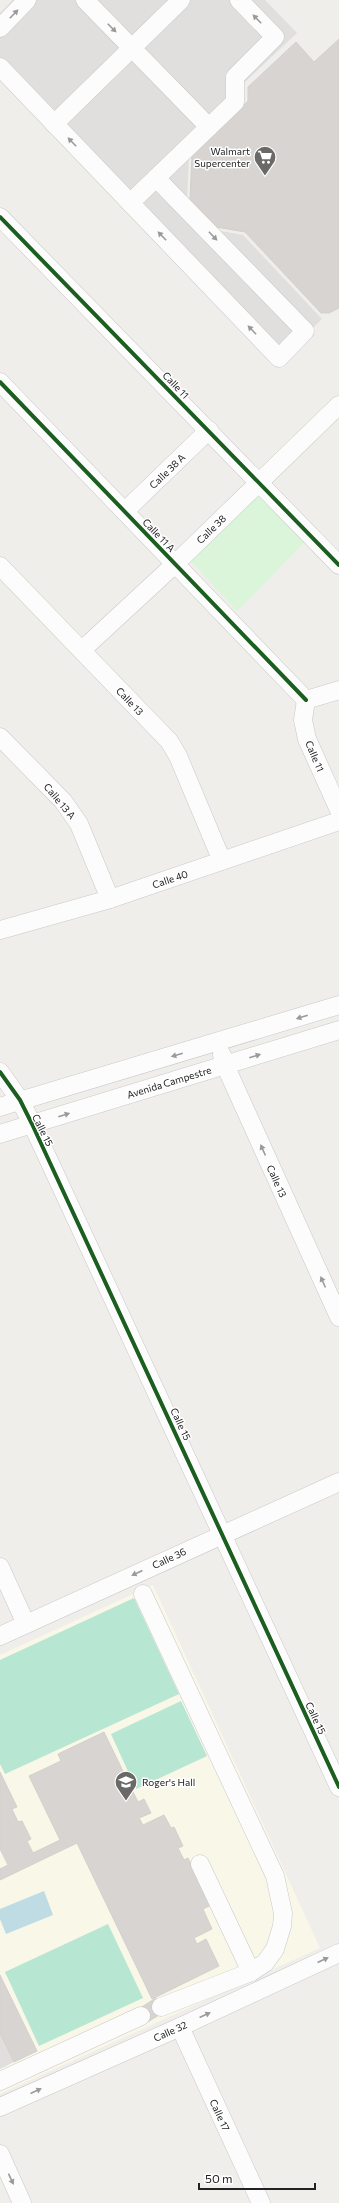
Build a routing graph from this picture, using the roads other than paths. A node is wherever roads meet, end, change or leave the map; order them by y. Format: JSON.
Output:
{"nodes":[{"id":1,"x":27,"y":0,"type":"edge"},
{"id":2,"x":85,"y":0,"type":"edge"},
{"id":3,"x":181,"y":0,"type":"edge"},
{"id":4,"x":239,"y":0,"type":"edge"},
{"id":5,"x":0,"y":28,"type":"edge"},
{"id":6,"x":132,"y":48,"type":"junction"},
{"id":7,"x":0,"y":67,"type":"edge"},
{"id":8,"x":54,"y":124,"type":"junction"},
{"id":9,"x":209,"y":127,"type":"junction"},
{"id":10,"x":156,"y":178,"type":"junction"},
{"id":11,"x":130,"y":203,"type":"junction"},
{"id":12,"x":0,"y":217,"type":"edge"},
{"id":13,"x":0,"y":382,"type":"edge"},
{"id":14,"x":339,"y":405,"type":"edge"},
{"id":15,"x":209,"y":430,"type":"junction"},
{"id":16,"x":260,"y":482,"type":"junction"},
{"id":17,"x":125,"y":511,"type":"junction"},
{"id":18,"x":176,"y":564,"type":"junction"},
{"id":19,"x":339,"y":565,"type":"edge"},
{"id":20,"x":0,"y":566,"type":"edge"},
{"id":21,"x":82,"y":650,"type":"junction"},
{"id":22,"x":339,"y":690,"type":"edge"},
{"id":23,"x":306,"y":700,"type":"junction"},
{"id":24,"x":0,"y":737,"type":"edge"},
{"id":25,"x":339,"y":810,"type":"edge"},
{"id":26,"x":339,"y":821,"type":"edge"},
{"id":27,"x":222,"y":860,"type":"junction"},
{"id":28,"x":110,"y":899,"type":"junction"},
{"id":29,"x":0,"y":930,"type":"edge"},
{"id":30,"x":339,"y":1005,"type":"edge"},
{"id":31,"x":339,"y":1030,"type":"edge"},
{"id":32,"x":218,"y":1043,"type":"junction"},
{"id":33,"x":225,"y":1065,"type":"junction"},
{"id":34,"x":0,"y":1072,"type":"edge"},
{"id":35,"x":20,"y":1100,"type":"junction"},
{"id":36,"x":0,"y":1107,"type":"edge"},
{"id":37,"x":32,"y":1124,"type":"junction"},
{"id":38,"x":0,"y":1134,"type":"edge"},
{"id":39,"x":339,"y":1317,"type":"edge"},
{"id":40,"x":339,"y":1482,"type":"edge"},
{"id":41,"x":223,"y":1533,"type":"junction"},
{"id":42,"x":0,"y":1567,"type":"edge"},
{"id":43,"x":143,"y":1594,"type":"dead end"},
{"id":44,"x":26,"y":1624,"type":"junction"},
{"id":45,"x":0,"y":1636,"type":"edge"},
{"id":46,"x":339,"y":1787,"type":"edge"},
{"id":47,"x":200,"y":1864,"type":"dead end"},
{"id":48,"x":339,"y":1953,"type":"edge"},
{"id":49,"x":251,"y":1972,"type":"junction"},
{"id":50,"x":161,"y":2007,"type":"dead end"},
{"id":51,"x":141,"y":2016,"type":"dead end"},
{"id":52,"x":180,"y":2027,"type":"junction"},
{"id":53,"x":2,"y":2075,"type":"edge"},
{"id":54,"x":0,"y":2107,"type":"edge"},
{"id":55,"x":0,"y":2154,"type":"edge"},
{"id":56,"x":22,"y":2203,"type":"edge"},
{"id":57,"x":261,"y":2203,"type":"edge"}],
"edges":[{"from":5,"to":1,"type":"street","one_way":true},
{"from":2,"to":6,"type":"street","one_way":true},
{"from":3,"to":6,"type":"street"},
{"from":9,"to":4,"type":"street","one_way":true},
{"from":6,"to":8,"type":"street"},
{"from":6,"to":9,"type":"street"},
{"from":7,"to":8,"type":"street"},
{"from":11,"to":8,"type":"street","one_way":true},
{"from":9,"to":10,"type":"street"},
{"from":10,"to":11,"type":"street"},
{"from":10,"to":11,"type":"street","one_way":true},
{"from":12,"to":15,"type":"street","name":"Calle 11"},
{"from":13,"to":17,"type":"street","name":"Calle 11 A"},
{"from":14,"to":16,"type":"street","name":"Calle 38"},
{"from":15,"to":16,"type":"street","name":"Calle 11"},
{"from":15,"to":17,"type":"street","name":"Calle 38 A"},
{"from":16,"to":18,"type":"street","name":"Calle 38"},
{"from":16,"to":19,"type":"street","name":"Calle 11"},
{"from":17,"to":18,"type":"street","name":"Calle 11 A"},
{"from":18,"to":21,"type":"street","name":"Calle 38"},
{"from":18,"to":23,"type":"street","name":"Calle 11 A"},
{"from":20,"to":21,"type":"street","name":"Calle 13"},
{"from":21,"to":27,"type":"street","name":"Calle 13"},
{"from":22,"to":23,"type":"street"},
{"from":23,"to":25,"type":"street","name":"Calle 11"},
{"from":24,"to":28,"type":"street","name":"Calle 13 A"},
{"from":26,"to":27,"type":"street","name":"Calle 40"},
{"from":27,"to":28,"type":"street","name":"Calle 40"},
{"from":28,"to":29,"type":"street","name":"Calle 40"},
{"from":30,"to":32,"type":"street","one_way":true},
{"from":33,"to":31,"type":"street","name":"Avenida Campestre","one_way":true},
{"from":32,"to":33,"type":"street","name":"Calle 13"},
{"from":32,"to":35,"type":"street","one_way":true},
{"from":37,"to":33,"type":"street","name":"Avenida Campestre","one_way":true},
{"from":39,"to":33,"type":"street","name":"Calle 13","one_way":true},
{"from":34,"to":35,"type":"street","name":"Calle 15"},
{"from":35,"to":36,"type":"street"},
{"from":35,"to":37,"type":"street","name":"Calle 15"},
{"from":37,"to":38,"type":"street","name":"Avenida Campestre"},
{"from":37,"to":41,"type":"street","name":"Calle 15"},
{"from":40,"to":41,"type":"street","name":"Calle 36"},
{"from":41,"to":44,"type":"street","name":"Calle 36","one_way":true},
{"from":41,"to":46,"type":"street","name":"Calle 15"},
{"from":42,"to":44,"type":"street"},
{"from":43,"to":49,"type":"street"},
{"from":44,"to":45,"type":"street","name":"Calle 36"},
{"from":47,"to":49,"type":"street"},
{"from":52,"to":48,"type":"street","name":"Calle 32","one_way":true},
{"from":49,"to":50,"type":"street"},
{"from":51,"to":53,"type":"street"},
{"from":54,"to":52,"type":"street","name":"Calle 32","one_way":true},
{"from":52,"to":57,"type":"street","name":"Calle 17"},
{"from":55,"to":56,"type":"street","one_way":true}]}
